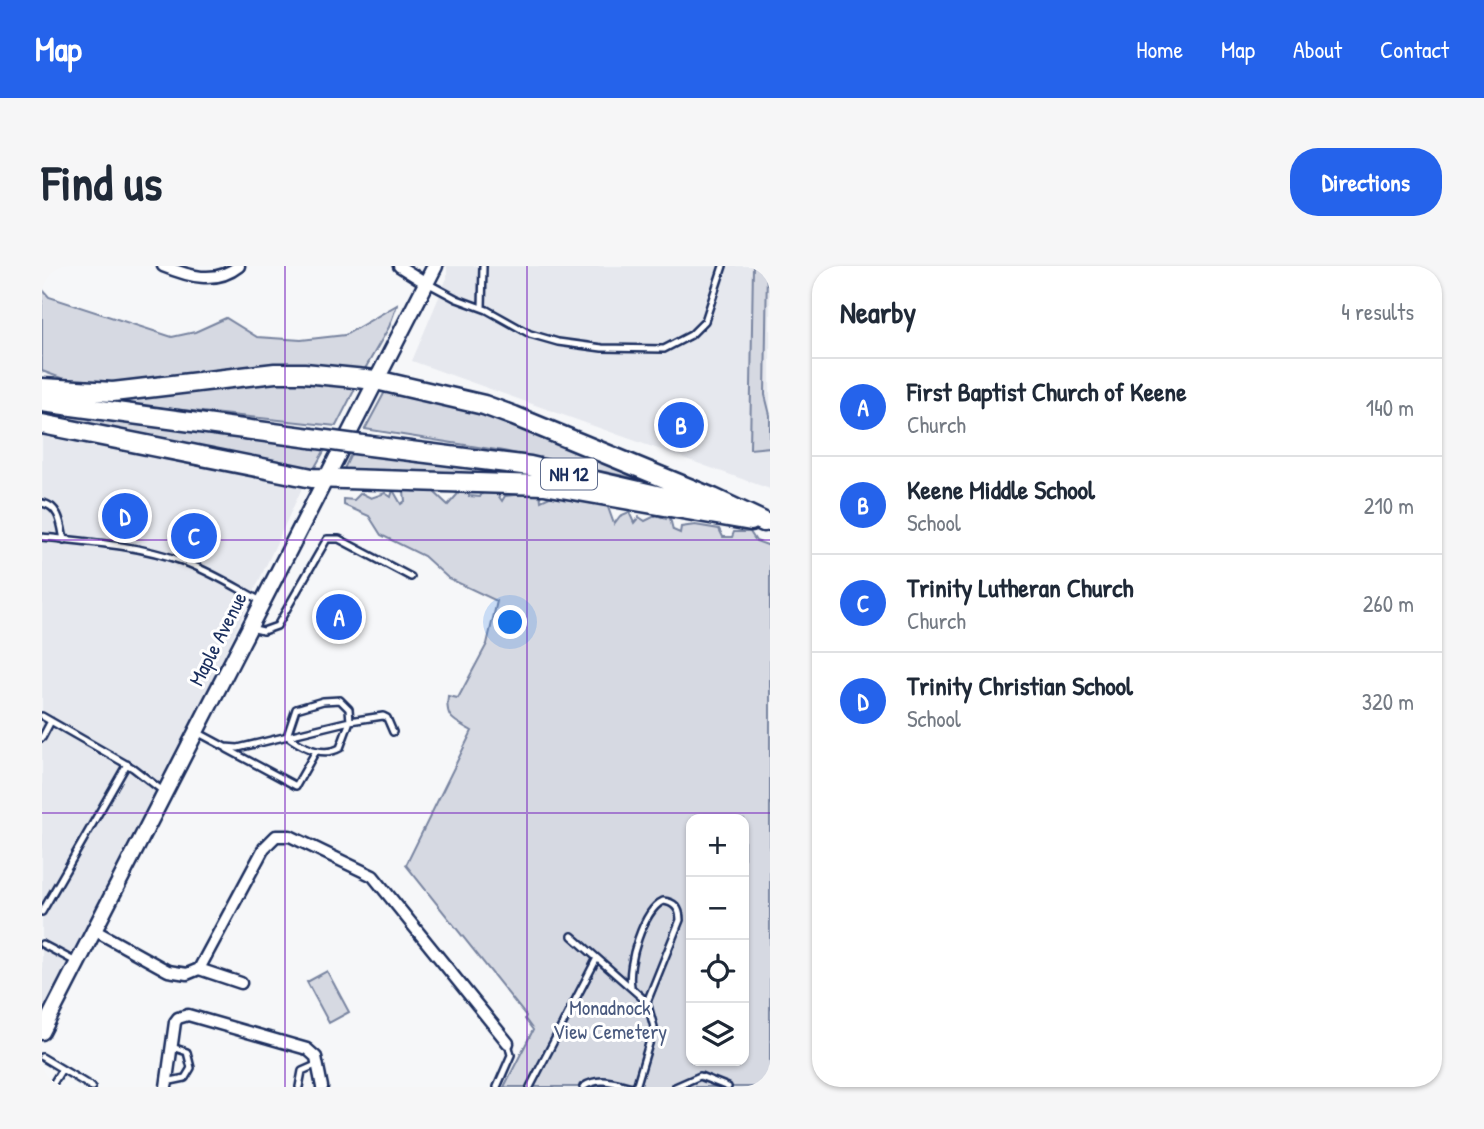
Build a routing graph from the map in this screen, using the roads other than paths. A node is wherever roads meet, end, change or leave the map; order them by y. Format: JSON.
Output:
{"nodes":[{"id":1,"x":163,"y":266,"type":"edge"},
{"id":2,"x":239,"y":266,"type":"edge"},
{"id":3,"x":399,"y":266,"type":"edge"},
{"id":4,"x":435,"y":266,"type":"edge"},
{"id":5,"x":483,"y":266,"type":"edge"},
{"id":6,"x":723,"y":266,"type":"edge"},
{"id":7,"x":426,"y":283,"type":"junction"},
{"id":8,"x":482,"y":308,"type":"junction"},
{"id":9,"x":376,"y":380,"type":"junction"},
{"id":10,"x":42,"y":387,"type":"edge"},
{"id":11,"x":42,"y":402,"type":"edge"},
{"id":12,"x":42,"y":424,"type":"edge"},
{"id":13,"x":324,"y":480,"type":"junction"},
{"id":14,"x":42,"y":503,"type":"edge"},
{"id":15,"x":767,"y":524,"type":"edge"},
{"id":16,"x":42,"y":537,"type":"edge"},
{"id":17,"x":64,"y":540,"type":"junction"},
{"id":18,"x":411,"y":577,"type":"dead end"},
{"id":19,"x":261,"y":601,"type":"junction"},
{"id":20,"x":247,"y":628,"type":"junction"},
{"id":21,"x":42,"y":716,"type":"edge"},
{"id":22,"x":51,"y":721,"type":"junction"},
{"id":23,"x":350,"y":721,"type":"junction"},
{"id":24,"x":195,"y":731,"type":"junction"},
{"id":25,"x":393,"y":732,"type":"dead end"},
{"id":26,"x":287,"y":736,"type":"junction"},
{"id":27,"x":42,"y":738,"type":"edge"},
{"id":28,"x":225,"y":747,"type":"junction"},
{"id":29,"x":316,"y":751,"type":"junction"},
{"id":30,"x":127,"y":764,"type":"junction"},
{"id":31,"x":164,"y":792,"type":"junction"},
{"id":32,"x":42,"y":912,"type":"edge"},
{"id":33,"x":94,"y":930,"type":"junction"},
{"id":34,"x":572,"y":936,"type":"dead end"},
{"id":35,"x":42,"y":944,"type":"edge"},
{"id":36,"x":596,"y":960,"type":"junction"},
{"id":37,"x":78,"y":963,"type":"junction"},
{"id":38,"x":199,"y":970,"type":"junction"},
{"id":39,"x":241,"y":984,"type":"dead end"},
{"id":40,"x":631,"y":986,"type":"junction"},
{"id":41,"x":647,"y":1002,"type":"junction"},
{"id":42,"x":42,"y":1032,"type":"edge"},
{"id":43,"x":508,"y":1044,"type":"joint"},
{"id":44,"x":170,"y":1047,"type":"junction"},
{"id":45,"x":42,"y":1057,"type":"edge"},
{"id":46,"x":318,"y":1064,"type":"junction"},
{"id":47,"x":62,"y":1069,"type":"junction"},
{"id":48,"x":166,"y":1084,"type":"edge"},
{"id":49,"x":51,"y":1087,"type":"edge"},
{"id":50,"x":92,"y":1087,"type":"edge"},
{"id":51,"x":299,"y":1087,"type":"edge"},
{"id":52,"x":322,"y":1087,"type":"edge"},
{"id":53,"x":497,"y":1087,"type":"edge"},
{"id":54,"x":530,"y":1087,"type":"edge"},
{"id":55,"x":583,"y":1087,"type":"edge"},
{"id":56,"x":634,"y":1087,"type":"edge"},
{"id":57,"x":675,"y":1087,"type":"edge"},
{"id":58,"x":727,"y":1087,"type":"edge"}],
"edges":[{"from":1,"to":2,"type":"street"},
{"from":3,"to":7,"type":"street"},
{"from":4,"to":7,"type":"street","name":"Maple Avenue"},
{"from":5,"to":8,"type":"lane"},
{"from":6,"to":8,"type":"lane"},
{"from":7,"to":8,"type":"lane"},
{"from":7,"to":9,"type":"street","name":"Maple Avenue"},
{"from":9,"to":10,"type":"highway"},
{"from":9,"to":13,"type":"street","name":"Maple Avenue"},
{"from":9,"to":15,"type":"highway"},
{"from":11,"to":15,"type":"highway","number":"NH 12","bridge":true},
{"from":12,"to":13,"type":"highway"},
{"from":13,"to":15,"type":"highway"},
{"from":13,"to":19,"type":"street","name":"Maple Avenue"},
{"from":14,"to":17,"type":"lane"},
{"from":16,"to":17,"type":"lane"},
{"from":17,"to":19,"type":"lane"},
{"from":18,"to":20,"type":"lane"},
{"from":19,"to":20,"type":"street","name":"Maple Avenue"},
{"from":20,"to":24,"type":"street","name":"Maple Avenue"},
{"from":21,"to":22,"type":"lane"},
{"from":22,"to":27,"type":"lane"},
{"from":22,"to":30,"type":"lane"},
{"from":23,"to":25,"type":"lane"},
{"from":23,"to":26,"type":"lane"},
{"from":23,"to":26,"type":"lane"},
{"from":23,"to":29,"type":"lane"},
{"from":24,"to":28,"type":"lane"},
{"from":24,"to":31,"type":"street","name":"Maple Avenue"},
{"from":26,"to":28,"type":"lane"},
{"from":26,"to":29,"type":"lane"},
{"from":28,"to":29,"type":"lane"},
{"from":30,"to":31,"type":"lane"},
{"from":30,"to":32,"type":"lane"},
{"from":31,"to":33,"type":"street","name":"Maple Avenue"},
{"from":33,"to":37,"type":"street","name":"Maple Avenue"},
{"from":33,"to":38,"type":"street"},
{"from":34,"to":36,"type":"lane"},
{"from":35,"to":37,"type":"lane"},
{"from":36,"to":40,"type":"lane"},
{"from":36,"to":54,"type":"lane"},
{"from":37,"to":42,"type":"street","name":"Maple Avenue"},
{"from":38,"to":39,"type":"street"},
{"from":38,"to":43,"type":"street"},
{"from":40,"to":41,"type":"lane"},
{"from":40,"to":41,"type":"lane"},
{"from":41,"to":56,"type":"lane"},
{"from":43,"to":53,"type":"lane"},
{"from":44,"to":46,"type":"street"},
{"from":44,"to":48,"type":"street"},
{"from":44,"to":48,"type":"lane"},
{"from":45,"to":47,"type":"lane"},
{"from":46,"to":51,"type":"lane"},
{"from":46,"to":52,"type":"street"},
{"from":47,"to":49,"type":"lane"},
{"from":47,"to":50,"type":"lane"},
{"from":55,"to":56,"type":"lane"},
{"from":57,"to":58,"type":"lane"}]}
